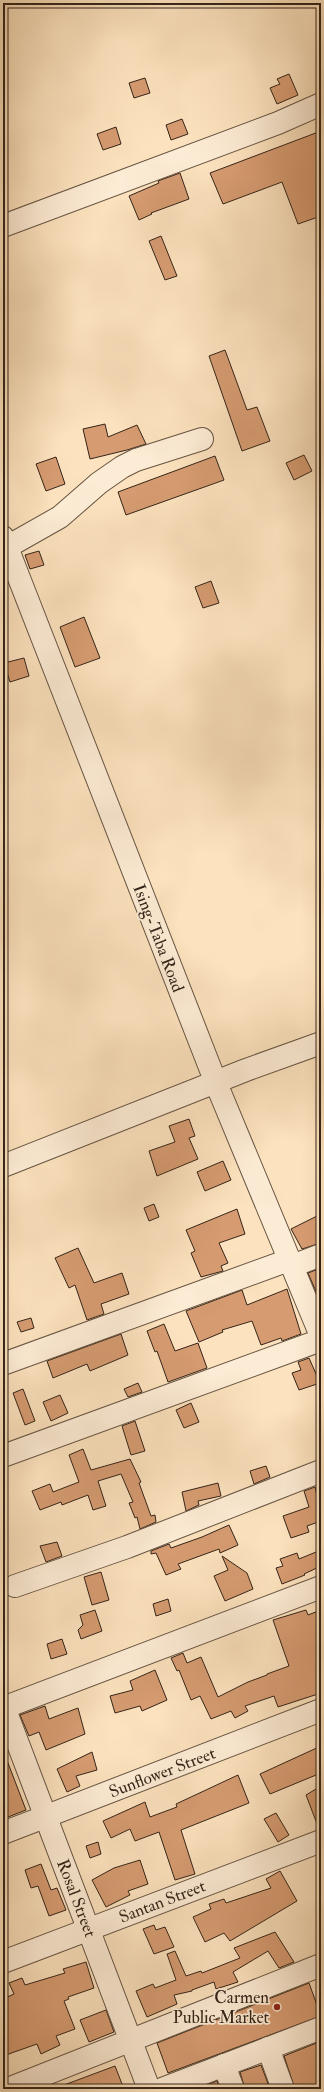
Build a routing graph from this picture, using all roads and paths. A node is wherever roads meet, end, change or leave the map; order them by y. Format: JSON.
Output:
{"nodes":[{"id":1,"x":321,"y":104,"type":"edge"},
{"id":2,"x":3,"y":226,"type":"edge"},
{"id":3,"x":202,"y":440,"type":"dead end"},
{"id":4,"x":5,"y":542,"type":"edge"},
{"id":5,"x":321,"y":1043,"type":"edge"},
{"id":6,"x":216,"y":1083,"type":"junction"},
{"id":7,"x":3,"y":1166,"type":"edge"},
{"id":8,"x":321,"y":1255,"type":"edge"},
{"id":9,"x":291,"y":1263,"type":"junction"},
{"id":10,"x":320,"y":1332,"type":"edge"},
{"id":11,"x":3,"y":1364,"type":"edge"},
{"id":12,"x":3,"y":1456,"type":"edge"},
{"id":13,"x":321,"y":1471,"type":"edge"},
{"id":14,"x":15,"y":1586,"type":"dead end"},
{"id":15,"x":321,"y":1587,"type":"edge"},
{"id":16,"x":4,"y":1708,"type":"edge"},
{"id":17,"x":321,"y":1710,"type":"edge"},
{"id":18,"x":46,"y":1816,"type":"junction"},
{"id":19,"x":3,"y":1833,"type":"edge"},
{"id":20,"x":321,"y":1841,"type":"edge"},
{"id":21,"x":89,"y":1929,"type":"junction"},
{"id":22,"x":3,"y":1962,"type":"edge"},
{"id":23,"x":321,"y":1965,"type":"edge"},
{"id":24,"x":321,"y":2028,"type":"edge"},
{"id":25,"x":130,"y":2039,"type":"junction"},
{"id":26,"x":268,"y":2048,"type":"junction"},
{"id":27,"x":224,"y":2065,"type":"junction"},
{"id":28,"x":8,"y":2089,"type":"edge"},
{"id":29,"x":150,"y":2089,"type":"edge"},
{"id":30,"x":162,"y":2089,"type":"edge"},
{"id":31,"x":233,"y":2089,"type":"edge"},
{"id":32,"x":283,"y":2089,"type":"edge"}],
"edges":[{"from":1,"to":2,"type":"street"},
{"from":3,"to":4,"type":"street"},
{"from":4,"to":6,"type":"street","name":"Ising-Taba Road"},
{"from":5,"to":6,"type":"street"},
{"from":6,"to":7,"type":"street"},
{"from":6,"to":9,"type":"street","name":"Ising-Taba Road"},
{"from":8,"to":9,"type":"street"},
{"from":9,"to":10,"type":"street","name":"Ising-Taba Road"},
{"from":9,"to":11,"type":"street"},
{"from":10,"to":12,"type":"street"},
{"from":13,"to":14,"type":"street"},
{"from":15,"to":16,"type":"street"},
{"from":16,"to":18,"type":"street","name":"Rosal Street"},
{"from":17,"to":18,"type":"street","name":"Sunflower Street"},
{"from":18,"to":19,"type":"street","name":"Sunflower Street"},
{"from":18,"to":21,"type":"street","name":"Rosal Street"},
{"from":20,"to":21,"type":"street","name":"Santan Street"},
{"from":21,"to":22,"type":"street","name":"Santan Street"},
{"from":21,"to":25,"type":"street","name":"Rosal Street"},
{"from":23,"to":25,"type":"street"},
{"from":24,"to":26,"type":"street"},
{"from":25,"to":28,"type":"street"},
{"from":25,"to":29,"type":"street","name":"Rosal Street"},
{"from":26,"to":27,"type":"street"},
{"from":26,"to":32,"type":"street"},
{"from":27,"to":30,"type":"street"},
{"from":27,"to":31,"type":"street"}]}
